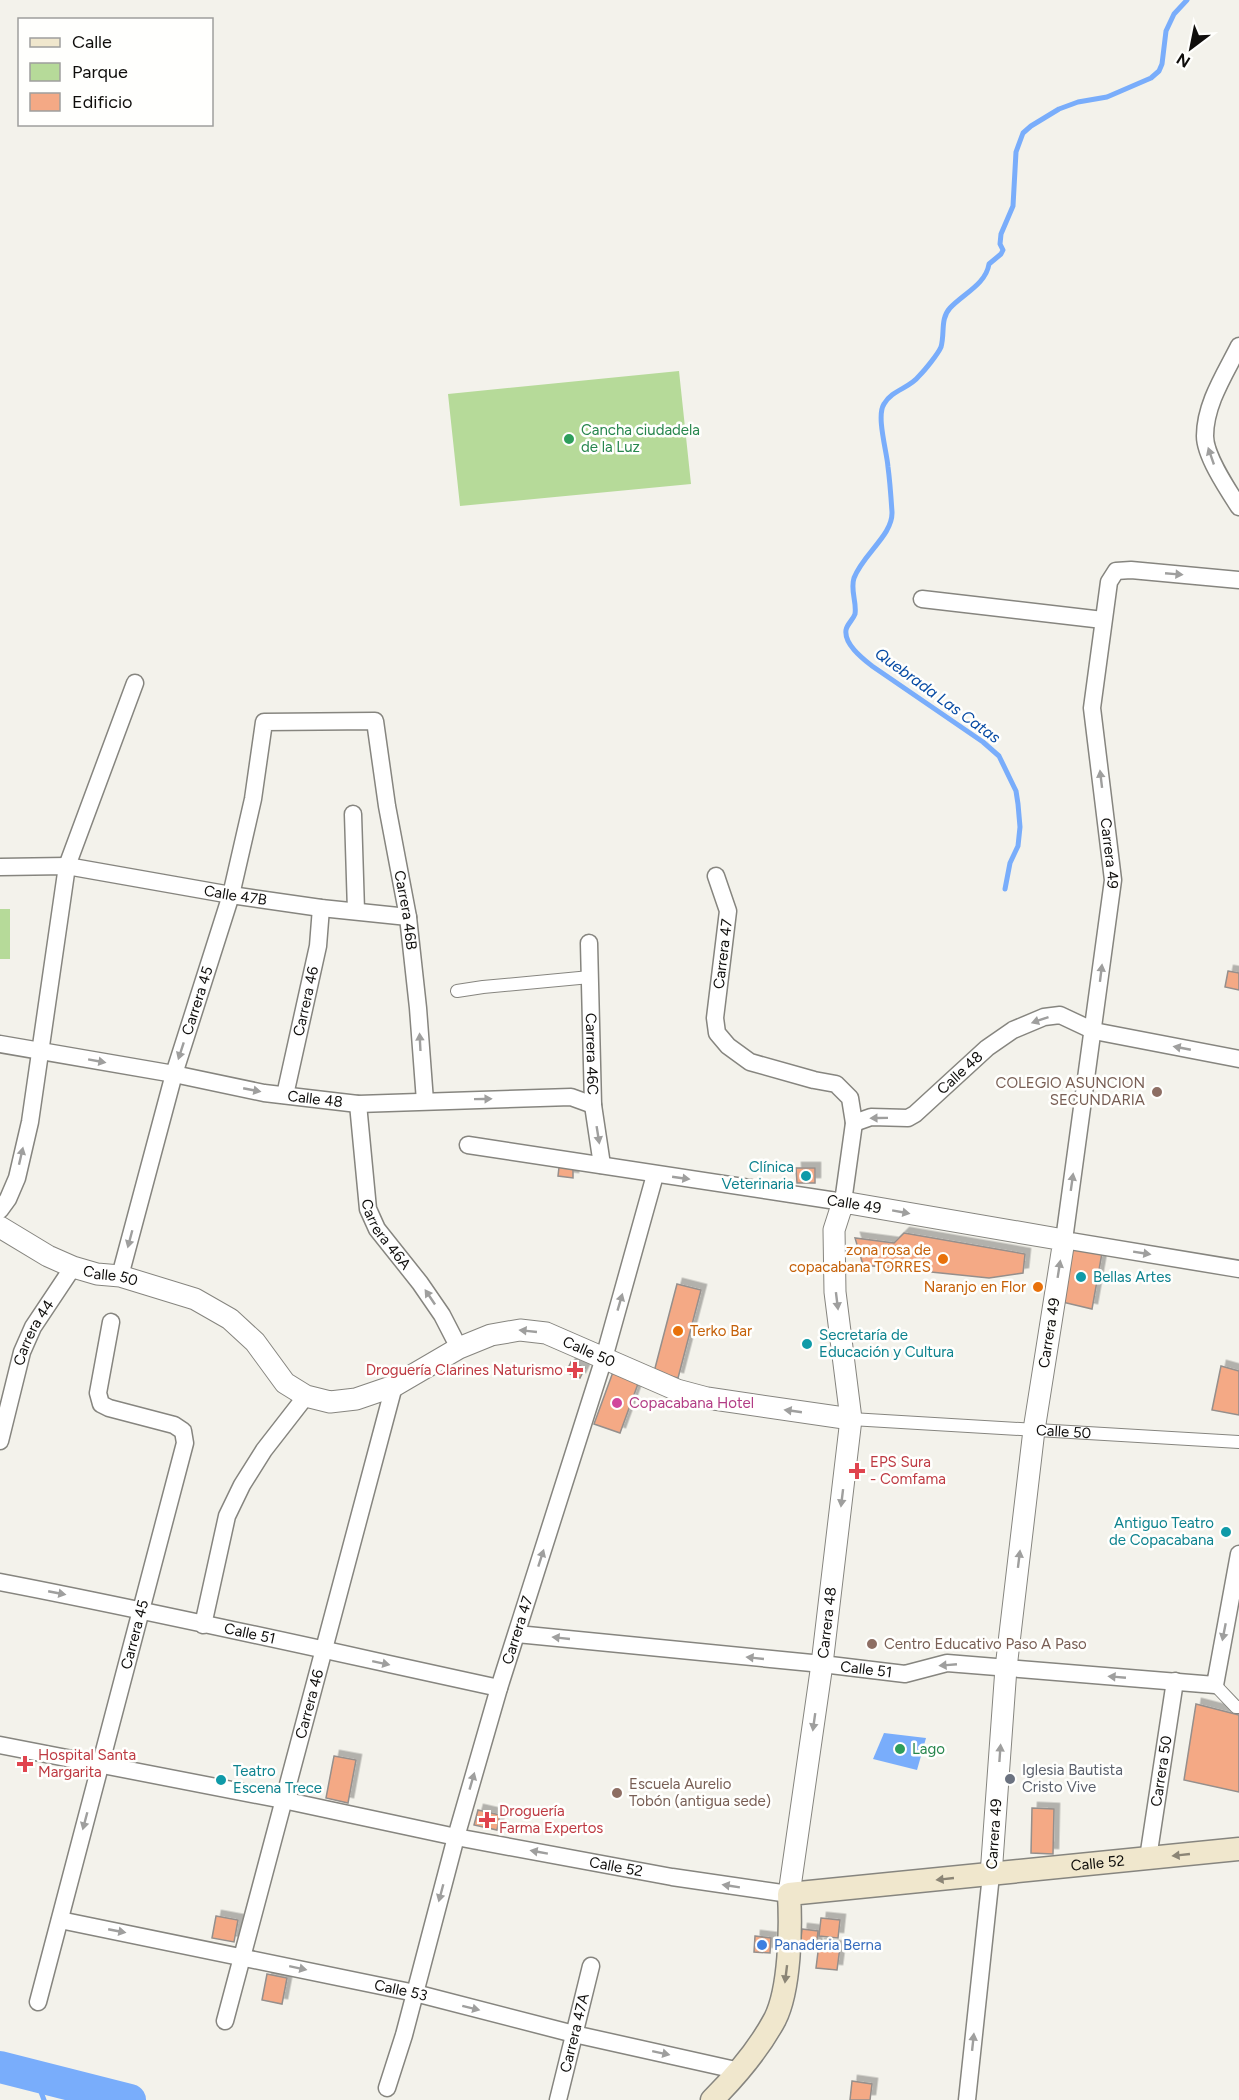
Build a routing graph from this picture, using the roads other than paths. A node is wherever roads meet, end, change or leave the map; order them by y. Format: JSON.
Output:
{"nodes":[{"id":1,"x":1239,"y":346,"type":"edge"},
{"id":2,"x":1239,"y":507,"type":"edge"},
{"id":3,"x":1239,"y":580,"type":"edge"},
{"id":4,"x":922,"y":599,"type":"dead end"},
{"id":5,"x":1103,"y":620,"type":"junction"},
{"id":6,"x":135,"y":683,"type":"dead end"},
{"id":7,"x":264,"y":722,"type":"joint"},
{"id":8,"x":352,"y":814,"type":"dead end"},
{"id":9,"x":67,"y":866,"type":"junction"},
{"id":10,"x":0,"y":867,"type":"edge"},
{"id":11,"x":716,"y":876,"type":"dead end"},
{"id":12,"x":231,"y":895,"type":"junction"},
{"id":13,"x":321,"y":908,"type":"junction"},
{"id":14,"x":356,"y":911,"type":"junction"},
{"id":15,"x":408,"y":917,"type":"junction"},
{"id":16,"x":589,"y":943,"type":"dead end"},
{"id":17,"x":590,"y":977,"type":"junction"},
{"id":18,"x":457,"y":991,"type":"dead end"},
{"id":19,"x":1094,"y":1031,"type":"junction"},
{"id":20,"x":0,"y":1044,"type":"edge"},
{"id":21,"x":39,"y":1052,"type":"junction"},
{"id":22,"x":1239,"y":1059,"type":"edge"},
{"id":23,"x":174,"y":1074,"type":"junction"},
{"id":24,"x":285,"y":1095,"type":"junction"},
{"id":25,"x":425,"y":1101,"type":"junction"},
{"id":26,"x":358,"y":1104,"type":"junction"},
{"id":27,"x":593,"y":1105,"type":"junction"},
{"id":28,"x":854,"y":1123,"type":"junction"},
{"id":29,"x":468,"y":1145,"type":"dead end"},
{"id":30,"x":602,"y":1165,"type":"junction"},
{"id":31,"x":655,"y":1174,"type":"junction"},
{"id":32,"x":843,"y":1202,"type":"junction"},
{"id":33,"x":0,"y":1210,"type":"edge"},
{"id":34,"x":0,"y":1227,"type":"edge"},
{"id":35,"x":1064,"y":1240,"type":"junction"},
{"id":36,"x":73,"y":1267,"type":"junction"},
{"id":37,"x":1239,"y":1269,"type":"edge"},
{"id":38,"x":120,"y":1276,"type":"junction"},
{"id":39,"x":111,"y":1322,"type":"dead end"},
{"id":40,"x":459,"y":1348,"type":"junction"},
{"id":41,"x":604,"y":1358,"type":"junction"},
{"id":42,"x":394,"y":1386,"type":"junction"},
{"id":43,"x":306,"y":1396,"type":"junction"},
{"id":44,"x":851,"y":1419,"type":"junction"},
{"id":45,"x":1034,"y":1430,"type":"junction"},
{"id":46,"x":1,"y":1437,"type":"edge"},
{"id":47,"x":1239,"y":1442,"type":"edge"},
{"id":48,"x":1239,"y":1554,"type":"edge"},
{"id":49,"x":0,"y":1582,"type":"edge"},
{"id":50,"x":142,"y":1610,"type":"junction"},
{"id":51,"x":203,"y":1625,"type":"junction"},
{"id":52,"x":517,"y":1634,"type":"junction"},
{"id":53,"x":324,"y":1650,"type":"junction"},
{"id":54,"x":822,"y":1664,"type":"junction"},
{"id":55,"x":1006,"y":1668,"type":"junction"},
{"id":56,"x":1175,"y":1682,"type":"junction"},
{"id":57,"x":1215,"y":1685,"type":"junction"},
{"id":58,"x":499,"y":1688,"type":"junction"},
{"id":59,"x":1239,"y":1707,"type":"edge"},
{"id":60,"x":0,"y":1745,"type":"edge"},
{"id":61,"x":100,"y":1764,"type":"junction"},
{"id":62,"x":283,"y":1800,"type":"junction"},
{"id":63,"x":456,"y":1837,"type":"junction"},
{"id":64,"x":1239,"y":1849,"type":"edge"},
{"id":65,"x":1148,"y":1858,"type":"junction"},
{"id":66,"x":991,"y":1875,"type":"junction"},
{"id":67,"x":789,"y":1894,"type":"junction"},
{"id":68,"x":60,"y":1920,"type":"junction"},
{"id":69,"x":241,"y":1956,"type":"junction"},
{"id":70,"x":591,"y":1966,"type":"dead end"},
{"id":71,"x":415,"y":1993,"type":"junction"},
{"id":72,"x":38,"y":2002,"type":"dead end"},
{"id":73,"x":225,"y":2021,"type":"dead end"},
{"id":74,"x":574,"y":2034,"type":"junction"},
{"id":75,"x":740,"y":2071,"type":"junction"},
{"id":76,"x":387,"y":2088,"type":"dead end"},
{"id":77,"x":558,"y":2100,"type":"edge"},
{"id":78,"x":712,"y":2100,"type":"edge"},
{"id":79,"x":967,"y":2100,"type":"edge"}],
"edges":[{"from":2,"to":1,"type":"street","one_way":true},
{"from":5,"to":3,"type":"street","name":"Carrera 49","one_way":true},
{"from":4,"to":5,"type":"street"},
{"from":19,"to":5,"type":"street","name":"Carrera 49","one_way":true},
{"from":6,"to":9,"type":"street"},
{"from":7,"to":12,"type":"street","name":"Carrera 45"},
{"from":7,"to":15,"type":"street","name":"Carrera 46B"},
{"from":8,"to":14,"type":"street"},
{"from":9,"to":10,"type":"street","name":"Calle 47B"},
{"from":9,"to":12,"type":"street","name":"Calle 47B"},
{"from":9,"to":21,"type":"street"},
{"from":11,"to":28,"type":"street","name":"Carrera 47"},
{"from":12,"to":13,"type":"street","name":"Calle 47B"},
{"from":12,"to":23,"type":"street","name":"Carrera 45","one_way":true},
{"from":13,"to":14,"type":"street","name":"Calle 47B"},
{"from":13,"to":24,"type":"street","name":"Carrera 46"},
{"from":14,"to":15,"type":"street","name":"Calle 47B"},
{"from":25,"to":15,"type":"street","name":"Carrera 46B","one_way":true},
{"from":16,"to":17,"type":"street","name":"Carrera 46C"},
{"from":17,"to":18,"type":"street"},
{"from":17,"to":27,"type":"street","name":"Carrera 46C"},
{"from":22,"to":19,"type":"street","name":"Calle 48","one_way":true},
{"from":19,"to":28,"type":"street","name":"Calle 48","one_way":true},
{"from":35,"to":19,"type":"street","name":"Carrera 49","one_way":true},
{"from":20,"to":21,"type":"street","name":"Calle 48"},
{"from":21,"to":23,"type":"street","name":"Calle 48","one_way":true},
{"from":33,"to":21,"type":"street","one_way":true},
{"from":23,"to":24,"type":"street","name":"Calle 48","one_way":true},
{"from":23,"to":38,"type":"street","name":"Carrera 45","one_way":true},
{"from":24,"to":26,"type":"street","name":"Calle 48"},
{"from":25,"to":26,"type":"street","name":"Calle 48"},
{"from":25,"to":27,"type":"street","name":"Calle 48","one_way":true},
{"from":40,"to":26,"type":"street","name":"Carrera 46A","one_way":true},
{"from":27,"to":30,"type":"street","name":"Carrera 46C","one_way":true},
{"from":28,"to":32,"type":"street","name":"Carrera 48"},
{"from":29,"to":30,"type":"street","name":"Calle 49"},
{"from":30,"to":31,"type":"street","name":"Calle 49"},
{"from":31,"to":32,"type":"street","name":"Calle 49","one_way":true},
{"from":41,"to":31,"type":"street","name":"Carrera 47","one_way":true},
{"from":32,"to":35,"type":"street","name":"Calle 49","one_way":true},
{"from":32,"to":44,"type":"street","name":"Carrera 48","one_way":true},
{"from":34,"to":36,"type":"street","name":"Calle 50"},
{"from":35,"to":37,"type":"street","name":"Calle 49","one_way":true},
{"from":45,"to":35,"type":"street","name":"Carrera 49","one_way":true},
{"from":36,"to":38,"type":"street","name":"Calle 50"},
{"from":36,"to":46,"type":"street","name":"Carrera 44"},
{"from":38,"to":43,"type":"street","name":"Calle 50"},
{"from":39,"to":50,"type":"street","name":"Carrera 45"},
{"from":41,"to":40,"type":"street","name":"Calle 50","one_way":true},
{"from":40,"to":42,"type":"street","name":"Calle 50"},
{"from":44,"to":41,"type":"street","name":"Calle 50","one_way":true},
{"from":52,"to":41,"type":"street","name":"Carrera 47","one_way":true},
{"from":42,"to":43,"type":"street","name":"Calle 50"},
{"from":42,"to":53,"type":"street","name":"Carrera 46"},
{"from":43,"to":51,"type":"street"},
{"from":44,"to":45,"type":"street","name":"Calle 50"},
{"from":44,"to":54,"type":"street","name":"Carrera 48","one_way":true},
{"from":45,"to":47,"type":"street","name":"Calle 50"},
{"from":55,"to":45,"type":"street","name":"Carrera 49","one_way":true},
{"from":48,"to":57,"type":"street","one_way":true},
{"from":49,"to":50,"type":"street","name":"Calle 51","one_way":true},
{"from":50,"to":51,"type":"street","name":"Calle 51"},
{"from":50,"to":61,"type":"street","name":"Carrera 45"},
{"from":51,"to":53,"type":"street","name":"Calle 51"},
{"from":54,"to":52,"type":"street","name":"Calle 51","one_way":true},
{"from":52,"to":58,"type":"street","name":"Carrera 47"},
{"from":53,"to":58,"type":"street","name":"Calle 51","one_way":true},
{"from":53,"to":62,"type":"street","name":"Carrera 46"},
{"from":55,"to":54,"type":"street","name":"Calle 51","one_way":true},
{"from":54,"to":67,"type":"street","name":"Carrera 48","one_way":true},
{"from":56,"to":55,"type":"street","name":"Calle 51","one_way":true},
{"from":66,"to":55,"type":"street","name":"Carrera 49","one_way":true},
{"from":56,"to":57,"type":"street","name":"Calle 51"},
{"from":56,"to":65,"type":"street","name":"Carrera 50"},
{"from":57,"to":59,"type":"street"},
{"from":63,"to":58,"type":"street","name":"Carrera 47","one_way":true},
{"from":60,"to":61,"type":"street","name":"Calle 52"},
{"from":61,"to":62,"type":"street","name":"Calle 52"},
{"from":61,"to":68,"type":"street","name":"Carrera 45","one_way":true},
{"from":62,"to":63,"type":"street","name":"Calle 52"},
{"from":62,"to":69,"type":"street","name":"Carrera 46"},
{"from":67,"to":63,"type":"street","name":"Calle 52","one_way":true},
{"from":63,"to":71,"type":"street","name":"Carrera 47","one_way":true},
{"from":64,"to":65,"type":"main road","name":"Calle 52","one_way":true},
{"from":65,"to":66,"type":"main road","name":"Calle 52"},
{"from":66,"to":67,"type":"main road","name":"Calle 52","one_way":true},
{"from":79,"to":66,"type":"street","name":"Carrera 49","one_way":true},
{"from":67,"to":75,"type":"main road","name":"Carrera 48","one_way":true},
{"from":68,"to":69,"type":"street","name":"Calle 53","one_way":true},
{"from":68,"to":72,"type":"street","name":"Carrera 45"},
{"from":69,"to":71,"type":"street","name":"Calle 53","one_way":true},
{"from":69,"to":73,"type":"street","name":"Carrera 46"},
{"from":70,"to":74,"type":"street","name":"Carrera 47A"},
{"from":71,"to":74,"type":"street","name":"Calle 53","one_way":true},
{"from":71,"to":76,"type":"street","name":"Carrera 47"},
{"from":74,"to":75,"type":"street","name":"Calle 53","one_way":true},
{"from":74,"to":77,"type":"street","name":"Carrera 47A"},
{"from":75,"to":78,"type":"main road","name":"Carrera 48"}]}
